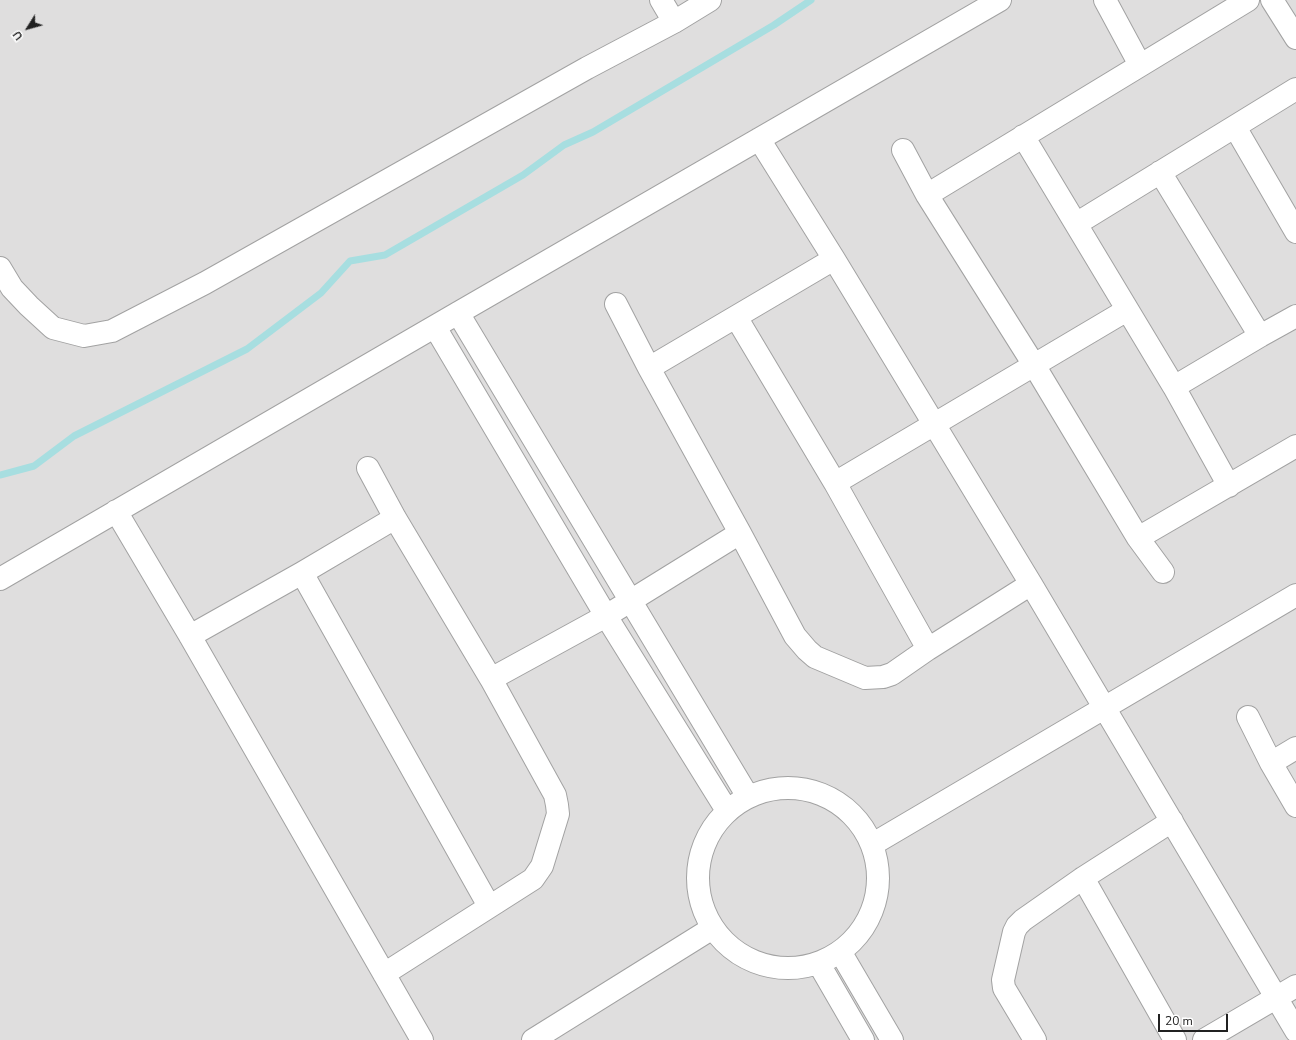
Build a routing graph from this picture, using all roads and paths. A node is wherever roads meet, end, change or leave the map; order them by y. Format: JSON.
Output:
{"nodes":[{"id":1,"x":661,"y":0,"type":"edge"},
{"id":2,"x":710,"y":0,"type":"edge"},
{"id":3,"x":1000,"y":0,"type":"edge"},
{"id":4,"x":1105,"y":0,"type":"edge"},
{"id":5,"x":1248,"y":0,"type":"edge"},
{"id":6,"x":1272,"y":0,"type":"edge"},
{"id":7,"x":674,"y":22,"type":"junction"},
{"id":8,"x":1296,"y":38,"type":"edge"},
{"id":9,"x":1140,"y":65,"type":"junction"},
{"id":10,"x":1296,"y":89,"type":"edge"},
{"id":11,"x":1235,"y":127,"type":"junction"},
{"id":12,"x":1023,"y":136,"type":"junction"},
{"id":13,"x":759,"y":140,"type":"junction"},
{"id":14,"x":903,"y":150,"type":"dead end"},
{"id":15,"x":1160,"y":172,"type":"junction"},
{"id":16,"x":927,"y":194,"type":"junction"},
{"id":17,"x":1076,"y":224,"type":"junction"},
{"id":18,"x":1296,"y":232,"type":"edge"},
{"id":19,"x":834,"y":259,"type":"junction"},
{"id":20,"x":0,"y":268,"type":"edge"},
{"id":21,"x":616,"y":304,"type":"dead end"},
{"id":22,"x":1127,"y":310,"type":"junction"},
{"id":23,"x":458,"y":313,"type":"junction"},
{"id":24,"x":1296,"y":316,"type":"edge"},
{"id":25,"x":736,"y":317,"type":"junction"},
{"id":26,"x":434,"y":327,"type":"junction"},
{"id":27,"x":1260,"y":336,"type":"junction"},
{"id":28,"x":1034,"y":365,"type":"junction"},
{"id":29,"x":649,"y":368,"type":"junction"},
{"id":30,"x":1174,"y":387,"type":"junction"},
{"id":31,"x":934,"y":424,"type":"junction"},
{"id":32,"x":1296,"y":446,"type":"edge"},
{"id":33,"x":368,"y":468,"type":"dead end"},
{"id":34,"x":834,"y":483,"type":"junction"},
{"id":35,"x":1229,"y":486,"type":"junction"},
{"id":36,"x":116,"y":511,"type":"junction"},
{"id":37,"x":395,"y":518,"type":"junction"},
{"id":38,"x":740,"y":534,"type":"junction"},
{"id":39,"x":1138,"y":538,"type":"junction"},
{"id":40,"x":1162,"y":572,"type":"dead end"},
{"id":41,"x":302,"y":573,"type":"junction"},
{"id":42,"x":0,"y":579,"type":"edge"},
{"id":43,"x":1031,"y":584,"type":"junction"},
{"id":44,"x":1296,"y":595,"type":"edge"},
{"id":45,"x":630,"y":601,"type":"junction"},
{"id":46,"x":606,"y":616,"type":"junction"},
{"id":47,"x":190,"y":636,"type":"junction"},
{"id":48,"x":928,"y":649,"type":"junction"},
{"id":49,"x":490,"y":679,"type":"junction"},
{"id":50,"x":1105,"y":709,"type":"junction"},
{"id":51,"x":1248,"y":716,"type":"dead end"},
{"id":52,"x":1296,"y":748,"type":"edge"},
{"id":53,"x":1271,"y":763,"type":"junction"},
{"id":54,"x":746,"y":795,"type":"junction"},
{"id":55,"x":1296,"y":806,"type":"edge"},
{"id":56,"x":726,"y":809,"type":"junction"},
{"id":57,"x":1172,"y":821,"type":"junction"},
{"id":58,"x":873,"y":844,"type":"junction"},
{"id":59,"x":1083,"y":878,"type":"junction"},
{"id":60,"x":489,"y":906,"type":"junction"},
{"id":61,"x":712,"y":929,"type":"junction"},
{"id":62,"x":841,"y":953,"type":"junction"},
{"id":63,"x":819,"y":964,"type":"junction"},
{"id":64,"x":384,"y":974,"type":"junction"},
{"id":65,"x":1296,"y":986,"type":"edge"},
{"id":66,"x":1276,"y":998,"type":"junction"},
{"id":67,"x":1296,"y":1031,"type":"edge"},
{"id":68,"x":422,"y":1040,"type":"edge"},
{"id":69,"x":533,"y":1040,"type":"edge"},
{"id":70,"x":863,"y":1040,"type":"edge"},
{"id":71,"x":892,"y":1040,"type":"edge"},
{"id":72,"x":1035,"y":1040,"type":"edge"},
{"id":73,"x":1175,"y":1040,"type":"edge"},
{"id":74,"x":1204,"y":1040,"type":"edge"}],
"edges":[{"from":1,"to":7,"type":"street"},
{"from":2,"to":7,"type":"street"},
{"from":3,"to":13,"type":"street"},
{"from":4,"to":9,"type":"street"},
{"from":5,"to":9,"type":"street"},
{"from":6,"to":8,"type":"street"},
{"from":7,"to":20,"type":"street"},
{"from":9,"to":12,"type":"street"},
{"from":10,"to":11,"type":"street"},
{"from":11,"to":15,"type":"street"},
{"from":11,"to":18,"type":"street"},
{"from":12,"to":16,"type":"street"},
{"from":12,"to":17,"type":"street"},
{"from":13,"to":19,"type":"street"},
{"from":13,"to":23,"type":"street"},
{"from":14,"to":16,"type":"street"},
{"from":15,"to":17,"type":"street"},
{"from":15,"to":27,"type":"street"},
{"from":16,"to":28,"type":"street"},
{"from":17,"to":22,"type":"street"},
{"from":19,"to":25,"type":"street"},
{"from":19,"to":31,"type":"street"},
{"from":21,"to":29,"type":"street"},
{"from":22,"to":28,"type":"street"},
{"from":22,"to":30,"type":"street"},
{"from":23,"to":26,"type":"street"},
{"from":23,"to":45,"type":"street"},
{"from":24,"to":27,"type":"street"},
{"from":25,"to":29,"type":"street"},
{"from":25,"to":34,"type":"street"},
{"from":26,"to":36,"type":"street"},
{"from":26,"to":46,"type":"street"},
{"from":27,"to":30,"type":"street"},
{"from":28,"to":31,"type":"street"},
{"from":28,"to":39,"type":"street"},
{"from":29,"to":38,"type":"street"},
{"from":30,"to":35,"type":"street"},
{"from":31,"to":34,"type":"street"},
{"from":31,"to":43,"type":"street"},
{"from":32,"to":35,"type":"street"},
{"from":33,"to":37,"type":"street"},
{"from":34,"to":48,"type":"street"},
{"from":35,"to":39,"type":"street"},
{"from":36,"to":42,"type":"street"},
{"from":36,"to":47,"type":"street"},
{"from":37,"to":41,"type":"street"},
{"from":37,"to":49,"type":"street"},
{"from":38,"to":45,"type":"street"},
{"from":38,"to":48,"type":"street"},
{"from":39,"to":40,"type":"street"},
{"from":41,"to":47,"type":"street"},
{"from":41,"to":60,"type":"street"},
{"from":43,"to":48,"type":"street"},
{"from":43,"to":50,"type":"street"},
{"from":44,"to":50,"type":"street"},
{"from":45,"to":46,"type":"street"},
{"from":45,"to":54,"type":"street"},
{"from":46,"to":49,"type":"street"},
{"from":46,"to":56,"type":"street"},
{"from":47,"to":64,"type":"street"},
{"from":49,"to":60,"type":"street"},
{"from":50,"to":57,"type":"street"},
{"from":50,"to":58,"type":"street"},
{"from":51,"to":53,"type":"street"},
{"from":52,"to":53,"type":"street"},
{"from":53,"to":55,"type":"street"},
{"from":54,"to":56,"type":"street"},
{"from":54,"to":58,"type":"street"},
{"from":56,"to":61,"type":"street"},
{"from":57,"to":59,"type":"street"},
{"from":57,"to":66,"type":"street"},
{"from":58,"to":62,"type":"street"},
{"from":59,"to":72,"type":"street"},
{"from":59,"to":73,"type":"street"},
{"from":60,"to":64,"type":"street"},
{"from":61,"to":63,"type":"street"},
{"from":61,"to":69,"type":"street"},
{"from":62,"to":63,"type":"street"},
{"from":62,"to":71,"type":"street"},
{"from":63,"to":70,"type":"street"},
{"from":64,"to":68,"type":"street"},
{"from":65,"to":66,"type":"street"},
{"from":66,"to":67,"type":"street"},
{"from":66,"to":74,"type":"street"}]}
